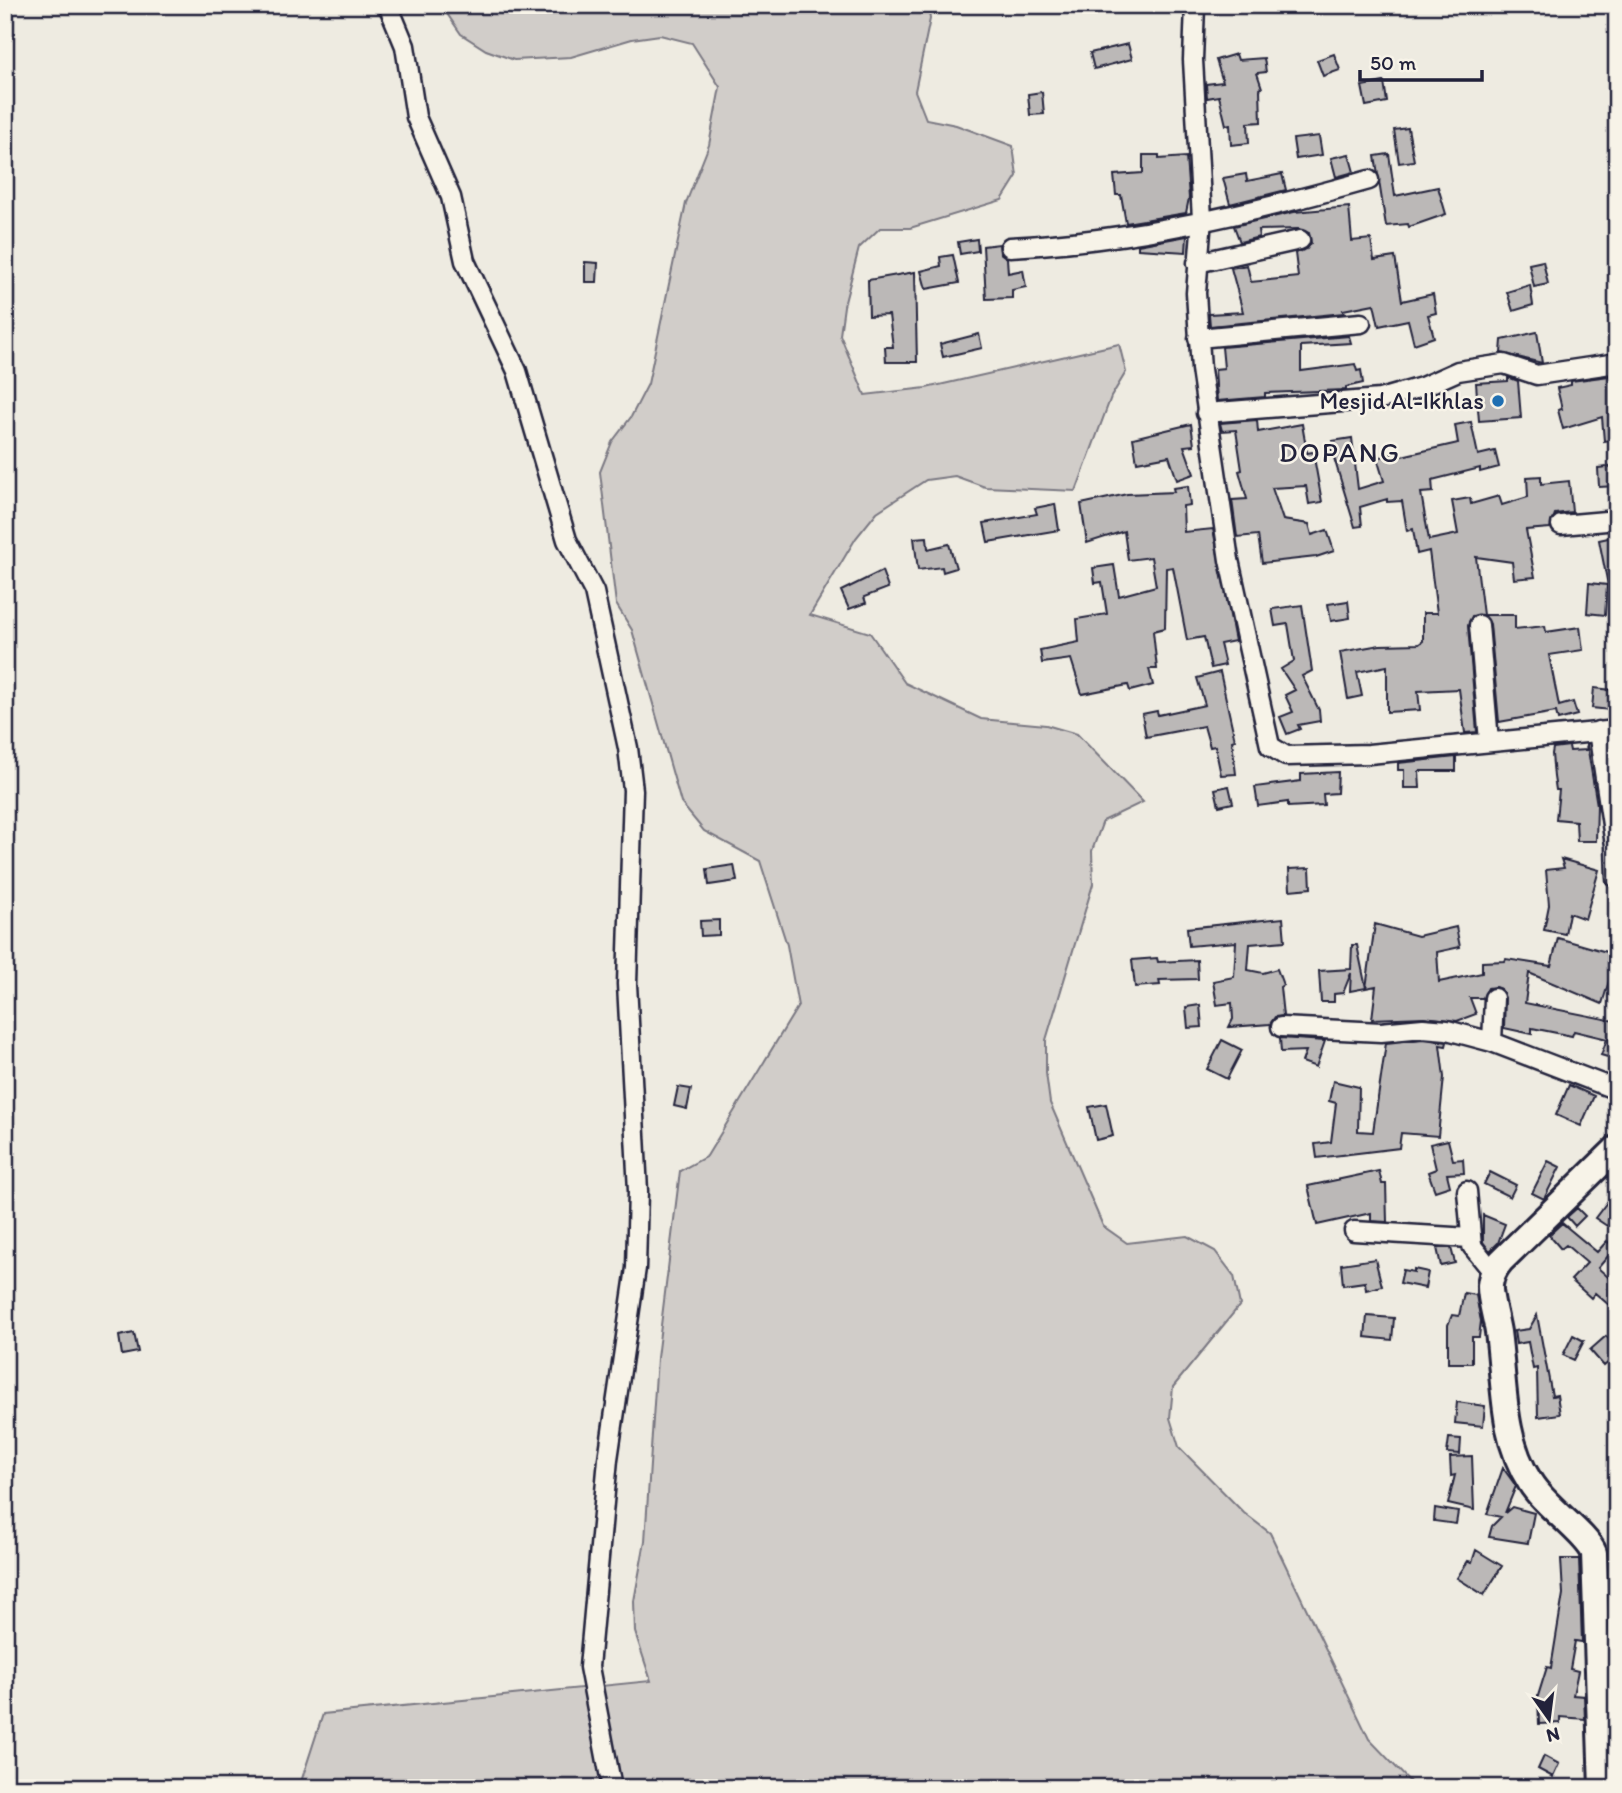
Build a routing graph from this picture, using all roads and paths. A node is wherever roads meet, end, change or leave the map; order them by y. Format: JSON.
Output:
{"nodes":[{"id":1,"x":388,"y":5,"type":"edge"},
{"id":2,"x":1195,"y":5,"type":"edge"},
{"id":3,"x":1369,"y":180,"type":"dead end"},
{"id":4,"x":1202,"y":219,"type":"junction"},
{"id":5,"x":1300,"y":240,"type":"dead end"},
{"id":6,"x":1010,"y":247,"type":"dead end"},
{"id":7,"x":1197,"y":263,"type":"junction"},
{"id":8,"x":1361,"y":323,"type":"dead end"},
{"id":9,"x":1198,"y":338,"type":"junction"},
{"id":10,"x":1617,"y":363,"type":"edge"},
{"id":11,"x":1206,"y":413,"type":"junction"},
{"id":12,"x":1617,"y":520,"type":"edge"},
{"id":13,"x":1561,"y":525,"type":"dead end"},
{"id":14,"x":1479,"y":625,"type":"dead end"},
{"id":15,"x":1617,"y":730,"type":"edge"},
{"id":16,"x":1598,"y":731,"type":"junction"},
{"id":17,"x":1489,"y":741,"type":"junction"},
{"id":18,"x":1616,"y":878,"type":"edge"},
{"id":19,"x":1494,"y":998,"type":"dead end"},
{"id":20,"x":1280,"y":1027,"type":"dead end"},
{"id":21,"x":1492,"y":1042,"type":"junction"},
{"id":22,"x":1617,"y":1090,"type":"edge"},
{"id":23,"x":1617,"y":1148,"type":"edge"},
{"id":24,"x":1467,"y":1191,"type":"dead end"},
{"id":25,"x":1354,"y":1231,"type":"dead end"},
{"id":26,"x":1470,"y":1238,"type":"junction"},
{"id":27,"x":1493,"y":1272,"type":"junction"},
{"id":28,"x":1608,"y":1698,"type":"edge"},
{"id":29,"x":612,"y":1788,"type":"edge"},
{"id":30,"x":1602,"y":1788,"type":"edge"}],
"edges":[{"from":1,"to":29,"type":"street"},
{"from":2,"to":4,"type":"street"},
{"from":3,"to":4,"type":"street"},
{"from":4,"to":6,"type":"street"},
{"from":4,"to":7,"type":"street"},
{"from":5,"to":7,"type":"street"},
{"from":7,"to":9,"type":"street"},
{"from":8,"to":9,"type":"street"},
{"from":9,"to":11,"type":"street"},
{"from":10,"to":11,"type":"street"},
{"from":11,"to":17,"type":"street"},
{"from":12,"to":13,"type":"street"},
{"from":14,"to":17,"type":"street"},
{"from":15,"to":16,"type":"street"},
{"from":16,"to":17,"type":"street"},
{"from":16,"to":18,"type":"street"},
{"from":19,"to":21,"type":"street"},
{"from":20,"to":21,"type":"street"},
{"from":21,"to":22,"type":"street"},
{"from":23,"to":27,"type":"street"},
{"from":24,"to":26,"type":"street"},
{"from":25,"to":26,"type":"street"},
{"from":26,"to":27,"type":"street"},
{"from":27,"to":28,"type":"street"},
{"from":28,"to":30,"type":"street"}]}
